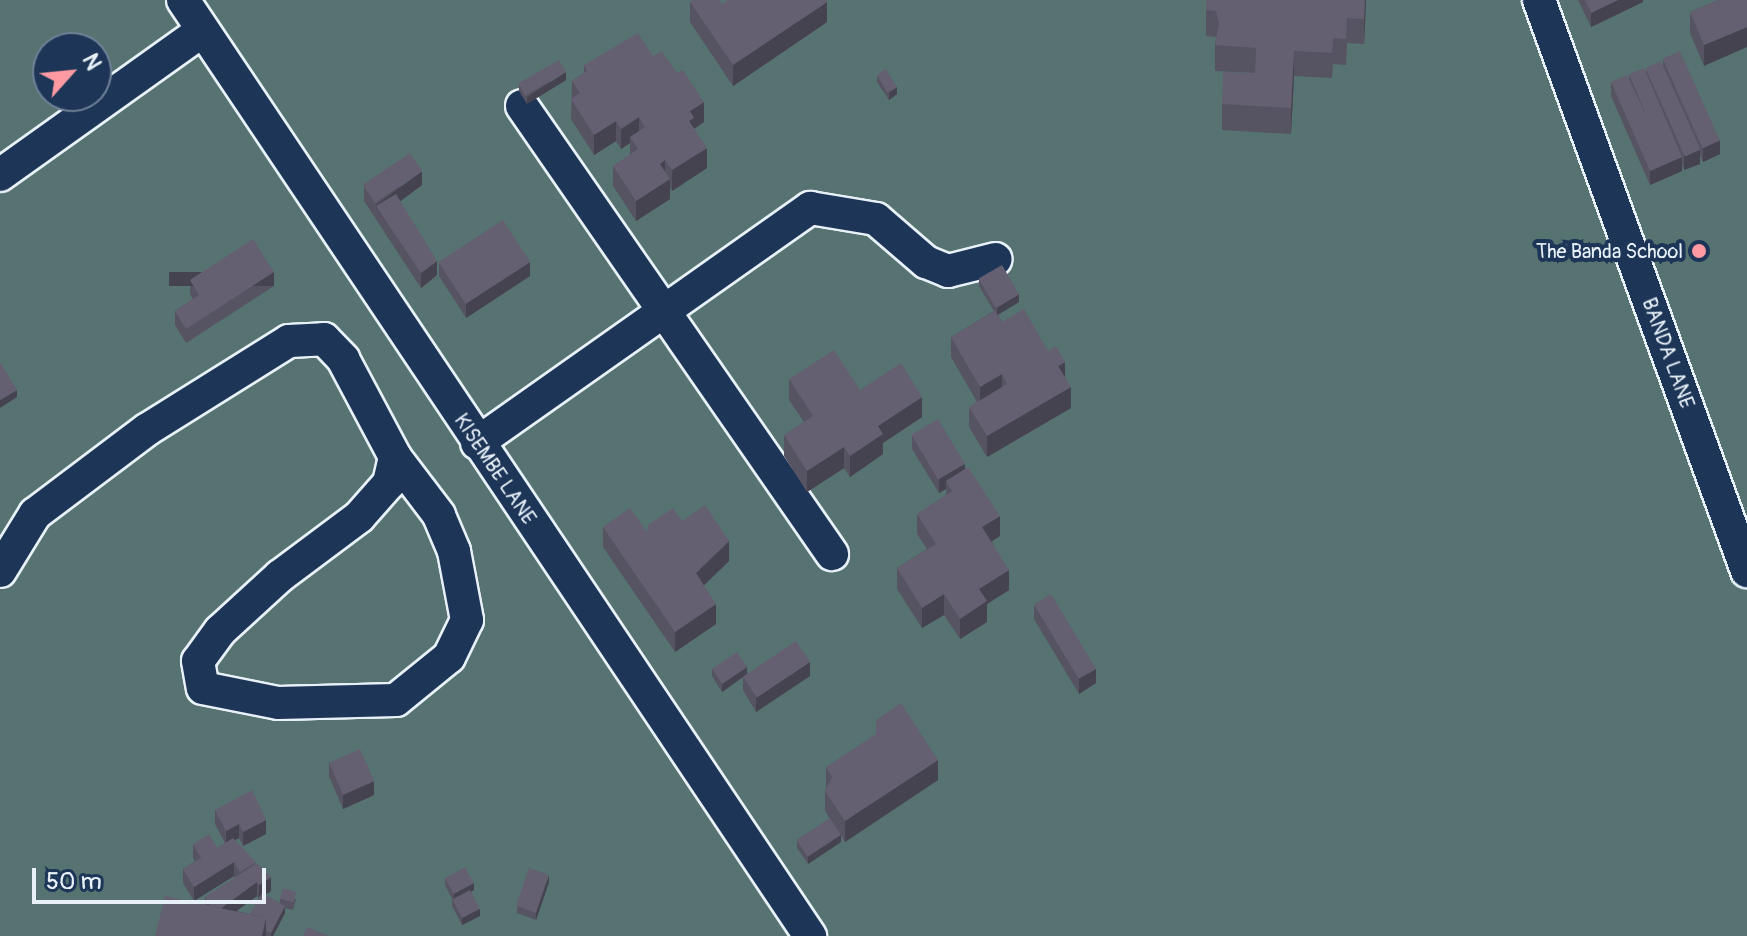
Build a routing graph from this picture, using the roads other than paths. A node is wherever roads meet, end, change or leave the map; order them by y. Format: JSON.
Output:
{"nodes":[{"id":1,"x":183,"y":0,"type":"edge"},
{"id":2,"x":1539,"y":0,"type":"edge"},
{"id":3,"x":203,"y":30,"type":"junction"},
{"id":4,"x":522,"y":106,"type":"dead end"},
{"id":5,"x":0,"y":175,"type":"edge"},
{"id":6,"x":996,"y":259,"type":"dead end"},
{"id":7,"x":664,"y":308,"type":"junction"},
{"id":8,"x":477,"y":443,"type":"junction"},
{"id":9,"x":395,"y":457,"type":"junction"},
{"id":10,"x":832,"y":554,"type":"dead end"},
{"id":11,"x":0,"y":571,"type":"edge"},
{"id":12,"x":1747,"y":571,"type":"edge"},
{"id":13,"x":810,"y":936,"type":"edge"}],
"edges":[{"from":1,"to":3,"type":"street","name":"KISEMBE LANE"},
{"from":2,"to":12,"type":"street","name":"BANDA LANE"},
{"from":3,"to":5,"type":"street"},
{"from":3,"to":8,"type":"street","name":"KISEMBE LANE"},
{"from":4,"to":7,"type":"street"},
{"from":6,"to":7,"type":"street"},
{"from":7,"to":8,"type":"street"},
{"from":7,"to":10,"type":"street"},
{"from":8,"to":13,"type":"street","name":"KISEMBE LANE"},
{"from":9,"to":9,"type":"street"},
{"from":9,"to":11,"type":"street"}]}
